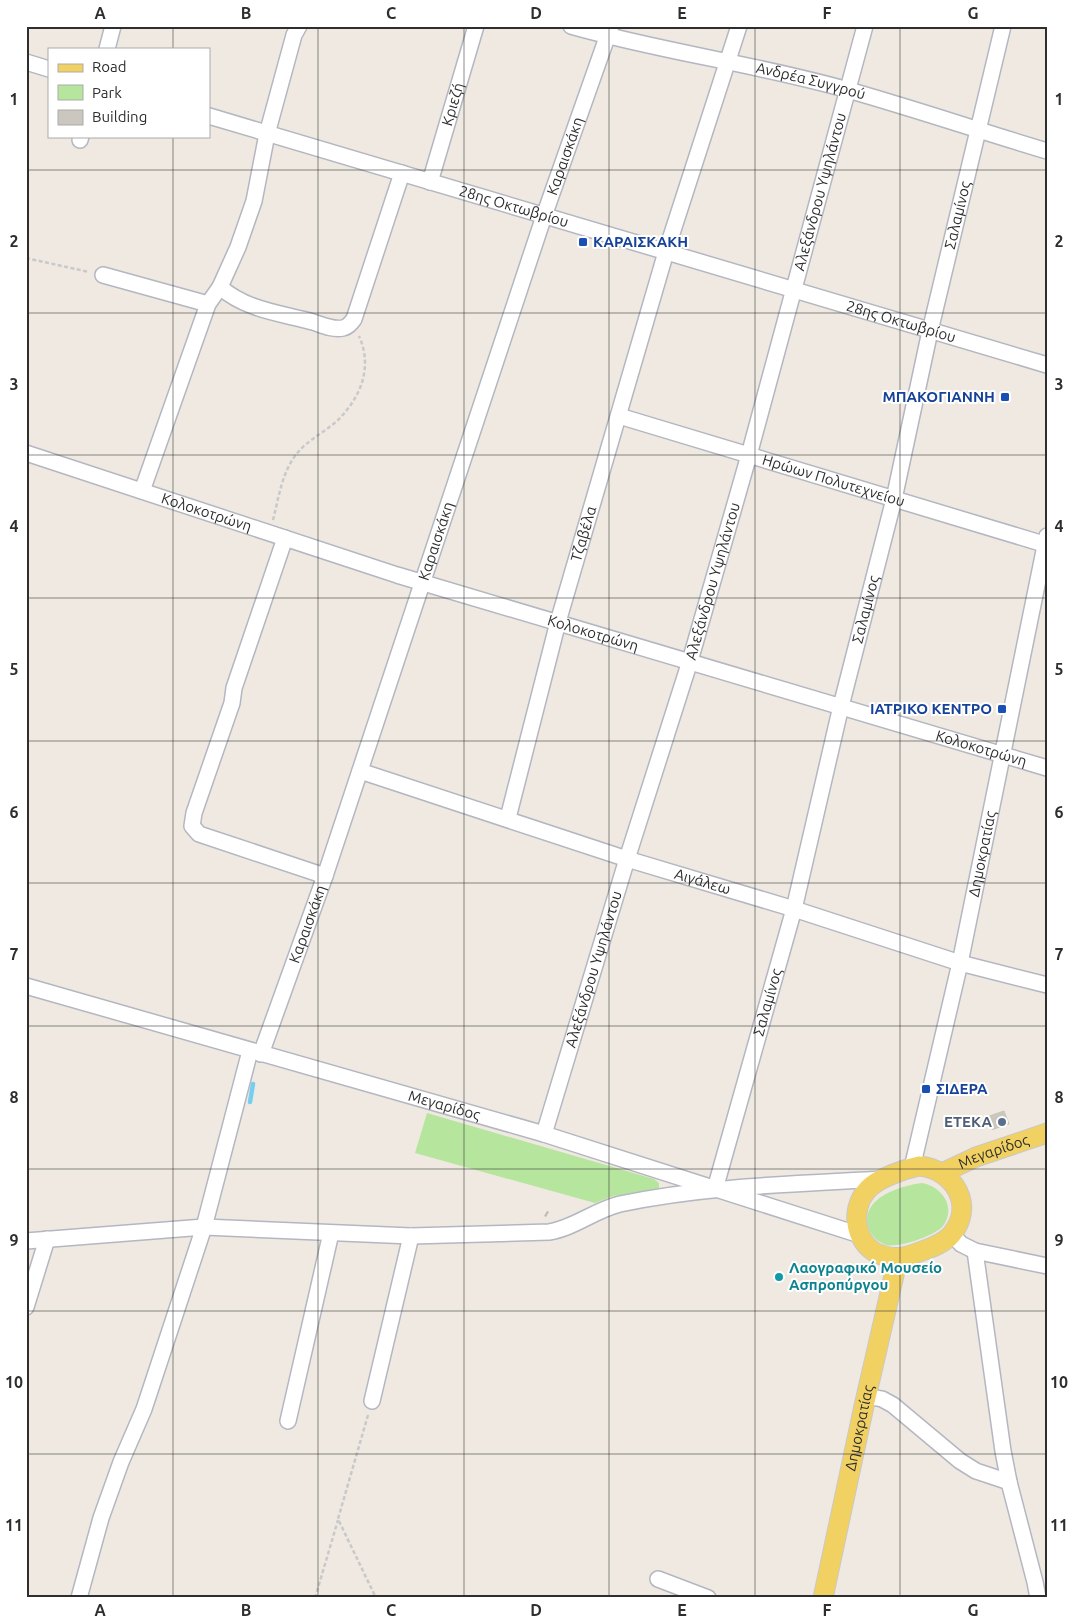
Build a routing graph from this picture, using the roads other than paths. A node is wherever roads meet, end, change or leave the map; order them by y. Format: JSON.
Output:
{"nodes":[{"id":1,"x":113,"y":26,"type":"edge"},
{"id":2,"x":299,"y":26,"type":"edge"},
{"id":3,"x":476,"y":26,"type":"edge"},
{"id":4,"x":571,"y":26,"type":"edge"},
{"id":5,"x":739,"y":26,"type":"edge"},
{"id":6,"x":865,"y":26,"type":"edge"},
{"id":7,"x":1002,"y":26,"type":"edge"},
{"id":8,"x":609,"y":31,"type":"edge"},
{"id":9,"x":107,"y":48,"type":"edge"},
{"id":10,"x":728,"y":61,"type":"junction"},
{"id":11,"x":26,"y":62,"type":"edge"},
{"id":12,"x":48,"y":69,"type":"edge"},
{"id":13,"x":848,"y":90,"type":"junction"},
{"id":14,"x":210,"y":116,"type":"edge"},
{"id":15,"x":979,"y":131,"type":"junction"},
{"id":16,"x":267,"y":134,"type":"junction"},
{"id":17,"x":1047,"y":152,"type":"edge"},
{"id":18,"x":402,"y":174,"type":"junction"},
{"id":19,"x":430,"y":182,"type":"junction"},
{"id":20,"x":544,"y":216,"type":"junction"},
{"id":21,"x":666,"y":252,"type":"junction"},
{"id":22,"x":102,"y":275,"type":"road end"},
{"id":23,"x":220,"y":287,"type":"junction"},
{"id":24,"x":793,"y":290,"type":"junction"},
{"id":25,"x":208,"y":304,"type":"junction"},
{"id":26,"x":930,"y":330,"type":"junction"},
{"id":27,"x":1047,"y":365,"type":"edge"},
{"id":28,"x":619,"y":416,"type":"junction"},
{"id":29,"x":26,"y":453,"type":"edge"},
{"id":30,"x":749,"y":455,"type":"junction"},
{"id":31,"x":142,"y":491,"type":"junction"},
{"id":32,"x":894,"y":499,"type":"junction"},
{"id":33,"x":285,"y":538,"type":"junction"},
{"id":34,"x":1046,"y":542,"type":"edge"},
{"id":35,"x":422,"y":581,"type":"junction"},
{"id":36,"x":558,"y":622,"type":"junction"},
{"id":37,"x":690,"y":661,"type":"junction"},
{"id":38,"x":841,"y":706,"type":"junction"},
{"id":39,"x":1003,"y":754,"type":"junction"},
{"id":40,"x":1047,"y":768,"type":"edge"},
{"id":41,"x":360,"y":771,"type":"junction"},
{"id":42,"x":508,"y":818,"type":"junction"},
{"id":43,"x":627,"y":859,"type":"junction"},
{"id":44,"x":325,"y":876,"type":"junction"},
{"id":45,"x":794,"y":909,"type":"junction"},
{"id":46,"x":960,"y":963,"type":"junction"},
{"id":47,"x":1047,"y":985,"type":"edge"},
{"id":48,"x":26,"y":986,"type":"edge"},
{"id":49,"x":255,"y":1052,"type":"junction"},
{"id":50,"x":1047,"y":1133,"type":"edge"},
{"id":51,"x":544,"y":1134,"type":"junction"},
{"id":52,"x":912,"y":1168,"type":"junction"},
{"id":53,"x":942,"y":1173,"type":"junction"},
{"id":54,"x":883,"y":1179,"type":"junction"},
{"id":55,"x":715,"y":1189,"type":"junction"},
{"id":56,"x":204,"y":1227,"type":"junction"},
{"id":57,"x":331,"y":1233,"type":"junction"},
{"id":58,"x":952,"y":1234,"type":"junction"},
{"id":59,"x":860,"y":1235,"type":"junction"},
{"id":60,"x":411,"y":1236,"type":"junction"},
{"id":61,"x":47,"y":1239,"type":"junction"},
{"id":62,"x":26,"y":1241,"type":"edge"},
{"id":63,"x":975,"y":1250,"type":"junction"},
{"id":64,"x":898,"y":1258,"type":"junction"},
{"id":65,"x":1047,"y":1266,"type":"edge"},
{"id":66,"x":26,"y":1307,"type":"edge"},
{"id":67,"x":866,"y":1396,"type":"junction"},
{"id":68,"x":372,"y":1401,"type":"road end"},
{"id":69,"x":288,"y":1421,"type":"dead end"},
{"id":70,"x":1009,"y":1482,"type":"junction"},
{"id":71,"x":658,"y":1579,"type":"dead end"},
{"id":72,"x":79,"y":1598,"type":"edge"},
{"id":73,"x":708,"y":1598,"type":"edge"},
{"id":74,"x":823,"y":1598,"type":"edge"},
{"id":75,"x":1038,"y":1598,"type":"edge"}],
"edges":[{"from":1,"to":9,"type":"street"},
{"from":2,"to":16,"type":"street"},
{"from":3,"to":19,"type":"street","name":"Κριεζή"},
{"from":4,"to":8,"type":"street","name":"Ανδρέα Συγγρού"},
{"from":5,"to":10,"type":"street","name":"Τζαβέλα"},
{"from":6,"to":13,"type":"street","name":"Αλεξάνδρου Υψηλάντου"},
{"from":7,"to":15,"type":"street","name":"Σαλαμίνος"},
{"from":8,"to":10,"type":"street","name":"Ανδρέα Συγγρού"},
{"from":8,"to":20,"type":"street","name":"Καραισκάκη"},
{"from":10,"to":13,"type":"street","name":"Ανδρέα Συγγρού"},
{"from":10,"to":21,"type":"street","name":"Τζαβέλα"},
{"from":11,"to":12,"type":"street"},
{"from":13,"to":15,"type":"street","name":"Ανδρέα Συγγρού"},
{"from":13,"to":24,"type":"street","name":"Αλεξάνδρου Υψηλάντου"},
{"from":14,"to":16,"type":"street","name":"28ης Οκτωβρίου"},
{"from":15,"to":17,"type":"street","name":"Ανδρέα Συγγρού"},
{"from":15,"to":26,"type":"street","name":"Σαλαμίνος"},
{"from":16,"to":18,"type":"street","name":"28ης Οκτωβρίου"},
{"from":16,"to":23,"type":"street"},
{"from":18,"to":19,"type":"street","name":"28ης Οκτωβρίου"},
{"from":18,"to":23,"type":"street"},
{"from":19,"to":20,"type":"street","name":"28ης Οκτωβρίου"},
{"from":20,"to":21,"type":"street","name":"28ης Οκτωβρίου"},
{"from":20,"to":35,"type":"street","name":"Καραισκάκη"},
{"from":21,"to":24,"type":"street","name":"28ης Οκτωβρίου"},
{"from":21,"to":28,"type":"street","name":"Τζαβέλα"},
{"from":22,"to":25,"type":"street"},
{"from":23,"to":25,"type":"street"},
{"from":24,"to":26,"type":"street","name":"28ης Οκτωβρίου"},
{"from":24,"to":30,"type":"street","name":"Αλεξάνδρου Υψηλάντου"},
{"from":25,"to":31,"type":"street"},
{"from":26,"to":27,"type":"street","name":"28ης Οκτωβρίου"},
{"from":26,"to":32,"type":"street","name":"Σαλαμίνος"},
{"from":28,"to":30,"type":"street","name":"Ηρώων Πολυτεχνείου"},
{"from":28,"to":36,"type":"street","name":"Τζαβέλα"},
{"from":29,"to":31,"type":"street","name":"Κολοκοτρώνη"},
{"from":30,"to":32,"type":"street","name":"Ηρώων Πολυτεχνείου"},
{"from":30,"to":37,"type":"street","name":"Αλεξάνδρου Υψηλάντου"},
{"from":31,"to":33,"type":"street","name":"Κολοκοτρώνη"},
{"from":32,"to":34,"type":"street","name":"Ηρώων Πολυτεχνείου"},
{"from":32,"to":38,"type":"street","name":"Σαλαμίνος"},
{"from":33,"to":35,"type":"street","name":"Κολοκοτρώνη"},
{"from":33,"to":44,"type":"street"},
{"from":34,"to":39,"type":"street","name":"Δημοκρατίας"},
{"from":35,"to":36,"type":"street","name":"Κολοκοτρώνη"},
{"from":35,"to":41,"type":"street","name":"Καραισκάκη"},
{"from":36,"to":37,"type":"street","name":"Κολοκοτρώνη"},
{"from":36,"to":42,"type":"street","name":"Τζαβέλα"},
{"from":37,"to":38,"type":"street","name":"Κολοκοτρώνη"},
{"from":37,"to":43,"type":"street","name":"Αλεξάνδρου Υψηλάντου"},
{"from":38,"to":39,"type":"street","name":"Κολοκοτρώνη"},
{"from":38,"to":45,"type":"street","name":"Σαλαμίνος"},
{"from":39,"to":40,"type":"street","name":"Κολοκοτρώνη"},
{"from":39,"to":46,"type":"street","name":"Δημοκρατίας"},
{"from":41,"to":42,"type":"street","name":"Αιγάλεω"},
{"from":41,"to":44,"type":"street","name":"Καραισκάκη"},
{"from":42,"to":43,"type":"street","name":"Αιγάλεω"},
{"from":43,"to":45,"type":"street","name":"Αιγάλεω"},
{"from":43,"to":51,"type":"street","name":"Αλεξάνδρου Υψηλάντου"},
{"from":44,"to":49,"type":"street","name":"Καραισκάκη"},
{"from":45,"to":46,"type":"street","name":"Αιγάλεω"},
{"from":45,"to":55,"type":"street","name":"Σαλαμίνος"},
{"from":46,"to":47,"type":"street","name":"Αιγάλεω"},
{"from":46,"to":52,"type":"street","name":"Δημοκρατίας"},
{"from":48,"to":49,"type":"street","name":"Μεγαρίδος"},
{"from":49,"to":51,"type":"street","name":"Μεγαρίδος"},
{"from":49,"to":56,"type":"street","name":"Καραισκάκη"},
{"from":50,"to":53,"type":"main road","name":"Μεγαρίδος"},
{"from":51,"to":55,"type":"street","name":"Μεγαρίδος"},
{"from":52,"to":53,"type":"main road"},
{"from":52,"to":54,"type":"main road"},
{"from":53,"to":58,"type":"main road"},
{"from":54,"to":55,"type":"street"},
{"from":54,"to":59,"type":"main road"},
{"from":55,"to":59,"type":"street","name":"Μεγαρίδος"},
{"from":55,"to":60,"type":"street"},
{"from":56,"to":57,"type":"street"},
{"from":56,"to":61,"type":"street"},
{"from":56,"to":72,"type":"street","name":"Καραισκάκη"},
{"from":57,"to":60,"type":"street"},
{"from":57,"to":69,"type":"street"},
{"from":58,"to":63,"type":"street"},
{"from":58,"to":64,"type":"main road"},
{"from":59,"to":64,"type":"main road"},
{"from":60,"to":68,"type":"street"},
{"from":61,"to":62,"type":"street"},
{"from":61,"to":66,"type":"street"},
{"from":63,"to":65,"type":"street"},
{"from":63,"to":70,"type":"street"},
{"from":64,"to":67,"type":"main road","name":"Δημοκρατίας"},
{"from":67,"to":70,"type":"street"},
{"from":67,"to":74,"type":"main road","name":"Δημοκρατίας"},
{"from":70,"to":75,"type":"street"},
{"from":71,"to":73,"type":"street"}]}
